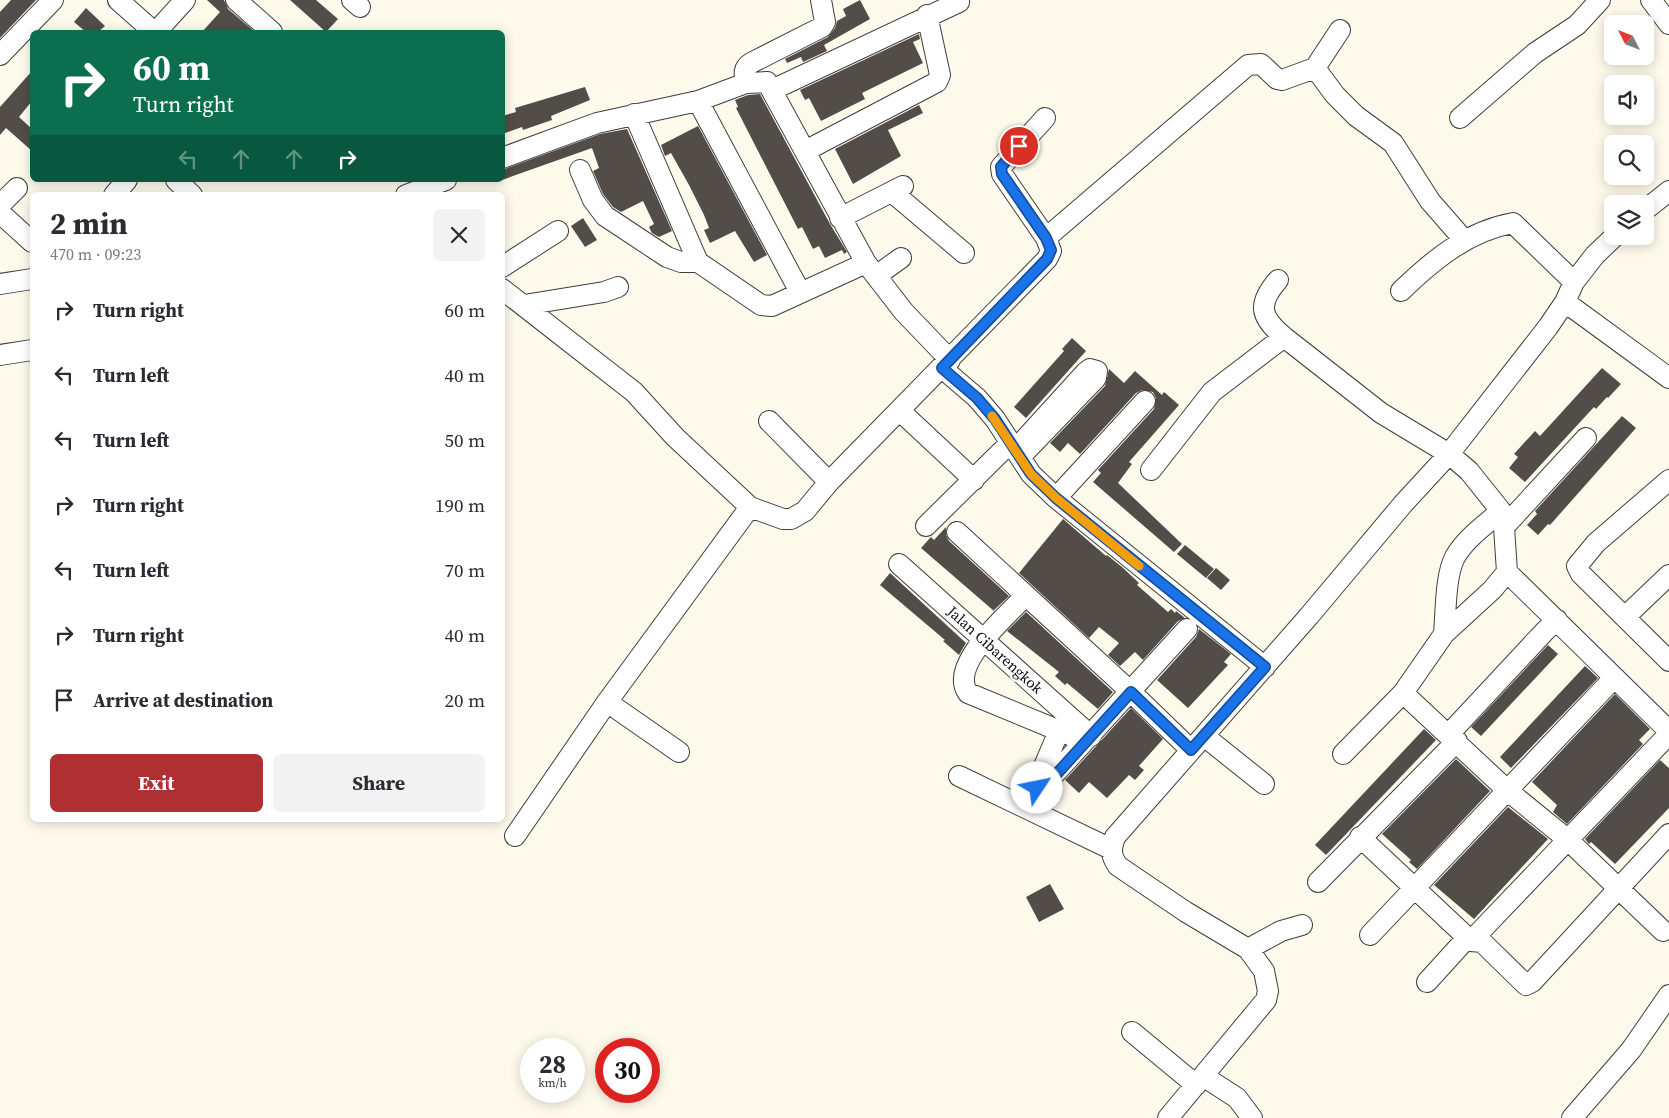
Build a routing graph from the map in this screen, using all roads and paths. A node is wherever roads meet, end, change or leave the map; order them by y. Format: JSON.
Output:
{"nodes":[{"id":1,"x":53,"y":0,"type":"edge"},
{"id":2,"x":118,"y":0,"type":"edge"},
{"id":3,"x":185,"y":0,"type":"edge"},
{"id":4,"x":236,"y":0,"type":"edge"},
{"id":5,"x":821,"y":0,"type":"edge"},
{"id":6,"x":1651,"y":0,"type":"edge"},
{"id":7,"x":959,"y":2,"type":"dead end"},
{"id":8,"x":1595,"y":2,"type":"edge"},
{"id":9,"x":927,"y":15,"type":"junction"},
{"id":10,"x":1669,"y":24,"type":"edge"},
{"id":11,"x":153,"y":30,"type":"edge"},
{"id":12,"x":157,"y":30,"type":"edge"},
{"id":13,"x":270,"y":30,"type":"edge"},
{"id":14,"x":1340,"y":30,"type":"dead end"},
{"id":15,"x":0,"y":55,"type":"edge"},
{"id":16,"x":1315,"y":68,"type":"junction"},
{"id":17,"x":746,"y":83,"type":"junction"},
{"id":18,"x":772,"y":90,"type":"junction"},
{"id":19,"x":698,"y":101,"type":"junction"},
{"id":20,"x":634,"y":114,"type":"junction"},
{"id":21,"x":1046,"y":118,"type":"dead end"},
{"id":22,"x":1460,"y":118,"type":"dead end"},
{"id":23,"x":805,"y":151,"type":"junction"},
{"id":24,"x":505,"y":157,"type":"edge"},
{"id":25,"x":580,"y":170,"type":"dead end"},
{"id":26,"x":125,"y":182,"type":"edge"},
{"id":27,"x":178,"y":182,"type":"edge"},
{"id":28,"x":441,"y":182,"type":"edge"},
{"id":29,"x":17,"y":188,"type":"dead end"},
{"id":30,"x":1669,"y":191,"type":"edge"},
{"id":31,"x":117,"y":192,"type":"edge"},
{"id":32,"x":189,"y":192,"type":"edge"},
{"id":33,"x":414,"y":192,"type":"edge"},
{"id":34,"x":1654,"y":203,"type":"edge"},
{"id":35,"x":0,"y":206,"type":"edge"},
{"id":36,"x":0,"y":213,"type":"edge"},
{"id":37,"x":840,"y":218,"type":"junction"},
{"id":38,"x":558,"y":231,"type":"dead end"},
{"id":39,"x":1046,"y":238,"type":"junction"},
{"id":40,"x":30,"y":240,"type":"edge"},
{"id":41,"x":1464,"y":240,"type":"junction"},
{"id":42,"x":1606,"y":245,"type":"edge"},
{"id":43,"x":964,"y":253,"type":"dead end"},
{"id":44,"x":900,"y":258,"type":"dead end"},
{"id":45,"x":698,"y":262,"type":"junction"},
{"id":46,"x":505,"y":265,"type":"edge"},
{"id":47,"x":871,"y":269,"type":"junction"},
{"id":48,"x":30,"y":280,"type":"edge"},
{"id":49,"x":1278,"y":280,"type":"dead end"},
{"id":50,"x":1574,"y":282,"type":"junction"},
{"id":51,"x":0,"y":284,"type":"edge"},
{"id":52,"x":618,"y":287,"type":"dead end"},
{"id":53,"x":505,"y":291,"type":"edge"},
{"id":54,"x":1401,"y":291,"type":"dead end"},
{"id":55,"x":800,"y":292,"type":"junction"},
{"id":56,"x":1565,"y":302,"type":"junction"},
{"id":57,"x":524,"y":305,"type":"junction"},
{"id":58,"x":1284,"y":337,"type":"junction"},
{"id":59,"x":30,"y":350,"type":"edge"},
{"id":60,"x":0,"y":355,"type":"edge"},
{"id":61,"x":946,"y":364,"type":"junction"},
{"id":62,"x":1669,"y":378,"type":"edge"},
{"id":63,"x":1145,"y":401,"type":"dead end"},
{"id":64,"x":900,"y":411,"type":"junction"},
{"id":65,"x":769,"y":421,"type":"dead end"},
{"id":66,"x":1586,"y":438,"type":"dead end"},
{"id":67,"x":1015,"y":450,"type":"junction"},
{"id":68,"x":1448,"y":454,"type":"junction"},
{"id":69,"x":1151,"y":470,"type":"dead end"},
{"id":70,"x":974,"y":480,"type":"junction"},
{"id":71,"x":1669,"y":480,"type":"edge"},
{"id":72,"x":829,"y":482,"type":"junction"},
{"id":73,"x":1056,"y":498,"type":"junction"},
{"id":74,"x":750,"y":506,"type":"junction"},
{"id":75,"x":1503,"y":519,"type":"junction"},
{"id":76,"x":926,"y":526,"type":"dead end"},
{"id":77,"x":956,"y":532,"type":"dead end"},
{"id":78,"x":899,"y":564,"type":"dead end"},
{"id":79,"x":1506,"y":572,"type":"junction"},
{"id":80,"x":1669,"y":575,"type":"edge"},
{"id":81,"x":1025,"y":596,"type":"junction"},
{"id":82,"x":1625,"y":617,"type":"junction"},
{"id":83,"x":1557,"y":620,"type":"junction"},
{"id":84,"x":1187,"y":629,"type":"dead end"},
{"id":85,"x":1444,"y":634,"type":"junction"},
{"id":86,"x":984,"y":641,"type":"junction"},
{"id":87,"x":1669,"y":660,"type":"edge"},
{"id":88,"x":1265,"y":667,"type":"junction"},
{"id":89,"x":1614,"y":678,"type":"junction"},
{"id":90,"x":1131,"y":692,"type":"junction"},
{"id":91,"x":1403,"y":693,"type":"junction"},
{"id":92,"x":607,"y":702,"type":"junction"},
{"id":93,"x":1668,"y":727,"type":"edge"},
{"id":94,"x":1060,"y":731,"type":"junction"},
{"id":95,"x":1453,"y":737,"type":"junction"},
{"id":96,"x":1088,"y":739,"type":"junction"},
{"id":97,"x":1197,"y":743,"type":"junction"},
{"id":98,"x":679,"y":752,"type":"dead end"},
{"id":99,"x":1343,"y":754,"type":"dead end"},
{"id":100,"x":959,"y":776,"type":"dead end"},
{"id":101,"x":1264,"y":784,"type":"dead end"},
{"id":102,"x":1508,"y":791,"type":"junction"},
{"id":103,"x":1669,"y":834,"type":"edge"},
{"id":104,"x":515,"y":836,"type":"dead end"},
{"id":105,"x":1360,"y":837,"type":"junction"},
{"id":106,"x":1567,"y":839,"type":"junction"},
{"id":107,"x":1111,"y":850,"type":"junction"},
{"id":108,"x":1318,"y":882,"type":"dead end"},
{"id":109,"x":1619,"y":887,"type":"junction"},
{"id":110,"x":1415,"y":888,"type":"junction"},
{"id":111,"x":1302,"y":925,"type":"dead end"},
{"id":112,"x":1663,"y":931,"type":"dead end"},
{"id":113,"x":1370,"y":936,"type":"dead end"},
{"id":114,"x":1469,"y":940,"type":"junction"},
{"id":115,"x":1248,"y":950,"type":"junction"},
{"id":116,"x":1427,"y":982,"type":"dead end"},
{"id":117,"x":1669,"y":995,"type":"edge"},
{"id":118,"x":1132,"y":1032,"type":"dead end"},
{"id":119,"x":1200,"y":1080,"type":"junction"},
{"id":120,"x":1168,"y":1118,"type":"edge"},
{"id":121,"x":1252,"y":1118,"type":"edge"},
{"id":122,"x":1572,"y":1118,"type":"edge"}],
"edges":[{"from":1,"to":15,"type":"street"},
{"from":2,"to":11,"type":"street"},
{"from":3,"to":12,"type":"street"},
{"from":4,"to":13,"type":"street"},
{"from":5,"to":17,"type":"street"},
{"from":6,"to":10,"type":"street"},
{"from":7,"to":9,"type":"street"},
{"from":8,"to":22,"type":"street"},
{"from":9,"to":18,"type":"street"},
{"from":9,"to":23,"type":"street"},
{"from":14,"to":16,"type":"street"},
{"from":16,"to":39,"type":"street"},
{"from":16,"to":41,"type":"street"},
{"from":17,"to":18,"type":"street"},
{"from":17,"to":19,"type":"street"},
{"from":18,"to":23,"type":"street"},
{"from":19,"to":20,"type":"street"},
{"from":19,"to":55,"type":"street"},
{"from":20,"to":24,"type":"street"},
{"from":20,"to":45,"type":"street"},
{"from":21,"to":39,"type":"street"},
{"from":23,"to":37,"type":"street"},
{"from":25,"to":45,"type":"street"},
{"from":26,"to":31,"type":"street"},
{"from":27,"to":32,"type":"street"},
{"from":28,"to":33,"type":"street"},
{"from":29,"to":35,"type":"street"},
{"from":30,"to":34,"type":"street"},
{"from":36,"to":40,"type":"street"},
{"from":37,"to":43,"type":"street"},
{"from":37,"to":47,"type":"street"},
{"from":38,"to":46,"type":"street"},
{"from":39,"to":61,"type":"street"},
{"from":41,"to":50,"type":"street"},
{"from":41,"to":54,"type":"street"},
{"from":42,"to":50,"type":"street"},
{"from":44,"to":47,"type":"street"},
{"from":45,"to":55,"type":"street"},
{"from":47,"to":55,"type":"street"},
{"from":47,"to":61,"type":"street"},
{"from":48,"to":51,"type":"street"},
{"from":49,"to":58,"type":"street"},
{"from":50,"to":56,"type":"street"},
{"from":52,"to":57,"type":"street"},
{"from":53,"to":57,"type":"street"},
{"from":56,"to":62,"type":"street"},
{"from":56,"to":68,"type":"street"},
{"from":57,"to":74,"type":"street"},
{"from":58,"to":68,"type":"street"},
{"from":58,"to":69,"type":"street"},
{"from":59,"to":60,"type":"street"},
{"from":61,"to":64,"type":"street"},
{"from":61,"to":67,"type":"street"},
{"from":63,"to":73,"type":"street"},
{"from":64,"to":70,"type":"street"},
{"from":64,"to":72,"type":"street"},
{"from":65,"to":72,"type":"street"},
{"from":66,"to":75,"type":"street"},
{"from":67,"to":70,"type":"street"},
{"from":67,"to":73,"type":"street"},
{"from":68,"to":75,"type":"street"},
{"from":68,"to":88,"type":"street"},
{"from":70,"to":76,"type":"street"},
{"from":71,"to":82,"type":"street"},
{"from":72,"to":74,"type":"street"},
{"from":73,"to":88,"type":"street"},
{"from":74,"to":92,"type":"street"},
{"from":75,"to":79,"type":"street"},
{"from":75,"to":85,"type":"street"},
{"from":77,"to":81,"type":"street"},
{"from":78,"to":86,"type":"street","name":"Jalan Cibarengkok"},
{"from":79,"to":83,"type":"street"},
{"from":79,"to":85,"type":"street"},
{"from":80,"to":82,"type":"street"},
{"from":81,"to":86,"type":"street"},
{"from":81,"to":90,"type":"street"},
{"from":82,"to":87,"type":"street"},
{"from":83,"to":89,"type":"street"},
{"from":83,"to":95,"type":"street"},
{"from":84,"to":90,"type":"street"},
{"from":85,"to":91,"type":"street"},
{"from":86,"to":94,"type":"street"},
{"from":86,"to":96,"type":"street","name":"Jalan Cibarengkok"},
{"from":88,"to":97,"type":"street"},
{"from":89,"to":93,"type":"street"},
{"from":89,"to":102,"type":"street"},
{"from":90,"to":96,"type":"street"},
{"from":90,"to":97,"type":"street"},
{"from":91,"to":95,"type":"street"},
{"from":91,"to":99,"type":"street"},
{"from":92,"to":98,"type":"street"},
{"from":92,"to":104,"type":"street"},
{"from":93,"to":106,"type":"street"},
{"from":94,"to":96,"type":"street"},
{"from":94,"to":96,"type":"street"},
{"from":95,"to":102,"type":"street"},
{"from":95,"to":105,"type":"street"},
{"from":97,"to":101,"type":"street"},
{"from":97,"to":107,"type":"street"},
{"from":100,"to":107,"type":"street"},
{"from":102,"to":106,"type":"street"},
{"from":102,"to":110,"type":"street"},
{"from":103,"to":109,"type":"street"},
{"from":105,"to":108,"type":"street"},
{"from":105,"to":110,"type":"street"},
{"from":106,"to":109,"type":"street"},
{"from":106,"to":114,"type":"street"},
{"from":107,"to":115,"type":"street"},
{"from":109,"to":112,"type":"street"},
{"from":109,"to":114,"type":"street"},
{"from":110,"to":113,"type":"street"},
{"from":110,"to":114,"type":"street"},
{"from":111,"to":115,"type":"street"},
{"from":114,"to":116,"type":"street"},
{"from":115,"to":119,"type":"street"},
{"from":117,"to":122,"type":"street"},
{"from":118,"to":119,"type":"street"},
{"from":119,"to":120,"type":"street"},
{"from":119,"to":121,"type":"street"}]}
